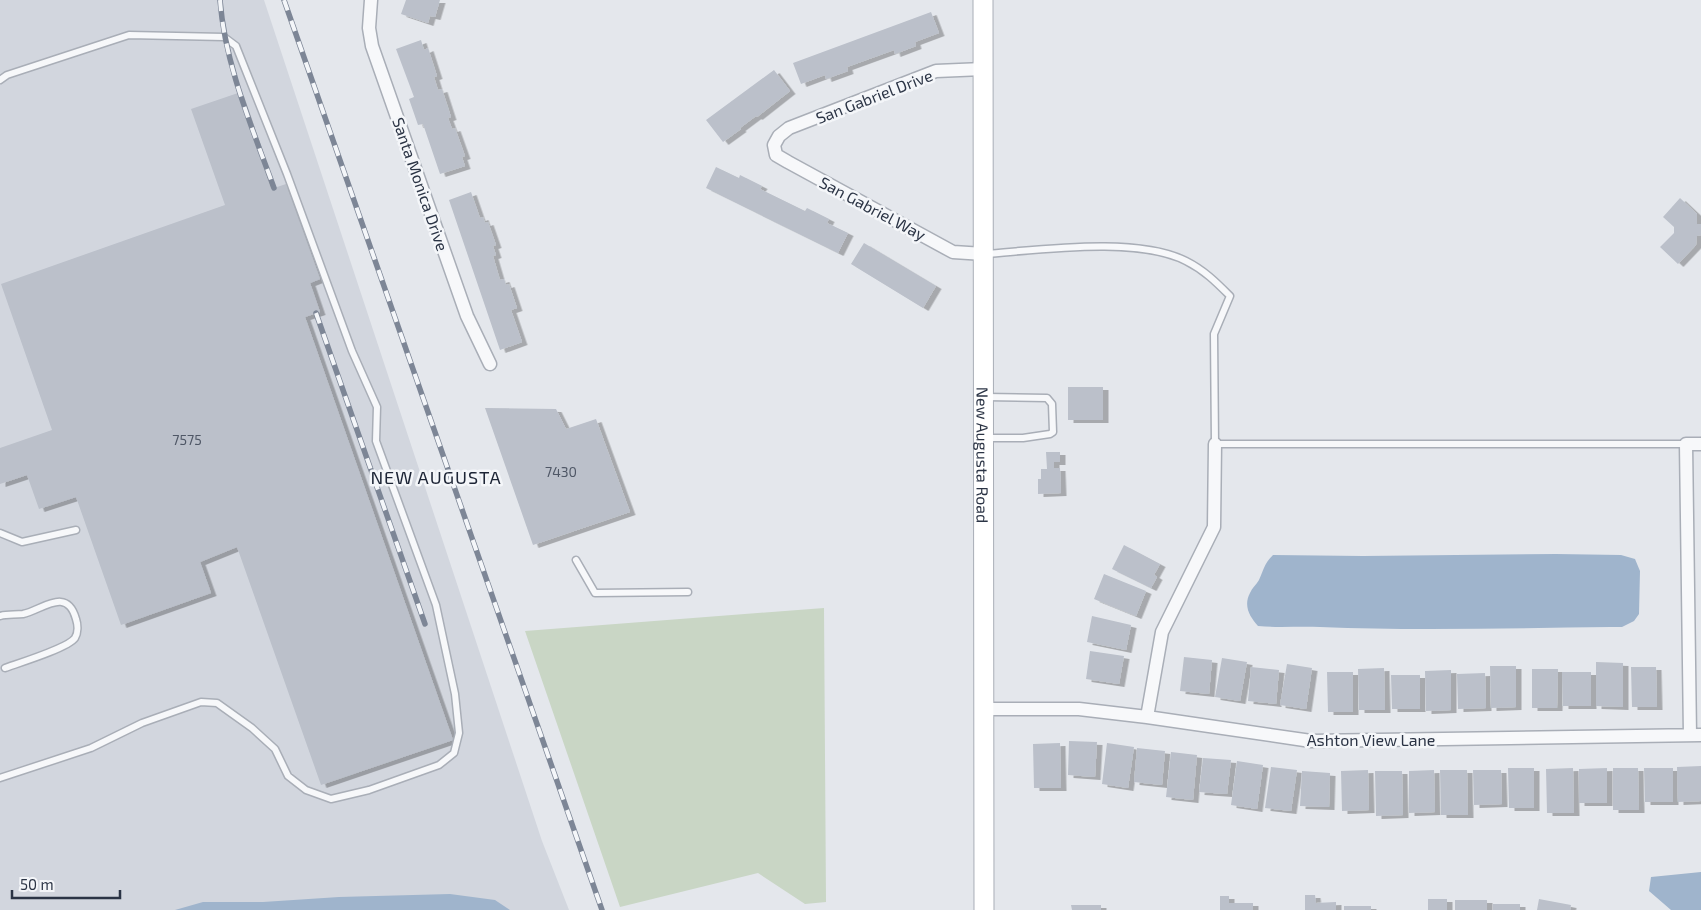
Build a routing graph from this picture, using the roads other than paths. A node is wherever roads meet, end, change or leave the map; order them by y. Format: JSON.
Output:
{"nodes":[{"id":1,"x":371,"y":0,"type":"edge"},
{"id":2,"x":983,"y":0,"type":"edge"},
{"id":3,"x":983,"y":69,"type":"junction"},
{"id":4,"x":0,"y":80,"type":"edge"},
{"id":5,"x":774,"y":145,"type":"joint"},
{"id":6,"x":984,"y":254,"type":"junction"},
{"id":7,"x":490,"y":364,"type":"dead end"},
{"id":8,"x":984,"y":397,"type":"junction"},
{"id":9,"x":984,"y":438,"type":"junction"},
{"id":10,"x":1215,"y":444,"type":"junction"},
{"id":11,"x":1686,"y":444,"type":"junction"},
{"id":12,"x":1701,"y":444,"type":"edge"},
{"id":13,"x":76,"y":530,"type":"dead end"},
{"id":14,"x":0,"y":533,"type":"edge"},
{"id":15,"x":576,"y":560,"type":"dead end"},
{"id":16,"x":688,"y":592,"type":"dead end"},
{"id":17,"x":0,"y":616,"type":"edge"},
{"id":18,"x":5,"y":668,"type":"dead end"},
{"id":19,"x":984,"y":709,"type":"junction"},
{"id":20,"x":1147,"y":717,"type":"junction"},
{"id":21,"x":1696,"y":735,"type":"edge"},
{"id":22,"x":0,"y":778,"type":"edge"},
{"id":23,"x":984,"y":910,"type":"edge"}],
"edges":[{"from":1,"to":7,"type":"street","name":"Santa Monica Drive"},
{"from":2,"to":3,"type":"street","name":"New Augusta Road"},
{"from":3,"to":5,"type":"street","name":"San Gabriel Drive"},
{"from":3,"to":6,"type":"street","name":"New Augusta Road"},
{"from":4,"to":22,"type":"lane"},
{"from":5,"to":6,"type":"street","name":"San Gabriel Way"},
{"from":6,"to":8,"type":"street","name":"New Augusta Road"},
{"from":6,"to":10,"type":"lane"},
{"from":8,"to":9,"type":"street","name":"New Augusta Road"},
{"from":8,"to":9,"type":"lane"},
{"from":9,"to":19,"type":"street","name":"New Augusta Road"},
{"from":10,"to":11,"type":"lane"},
{"from":10,"to":20,"type":"street"},
{"from":11,"to":12,"type":"street"},
{"from":11,"to":21,"type":"street"},
{"from":13,"to":14,"type":"lane"},
{"from":15,"to":16,"type":"lane"},
{"from":17,"to":18,"type":"lane"},
{"from":19,"to":20,"type":"street","name":"Ashton View Lane"},
{"from":19,"to":23,"type":"street","name":"New Augusta Road"},
{"from":20,"to":21,"type":"street","name":"Ashton View Lane"}]}
